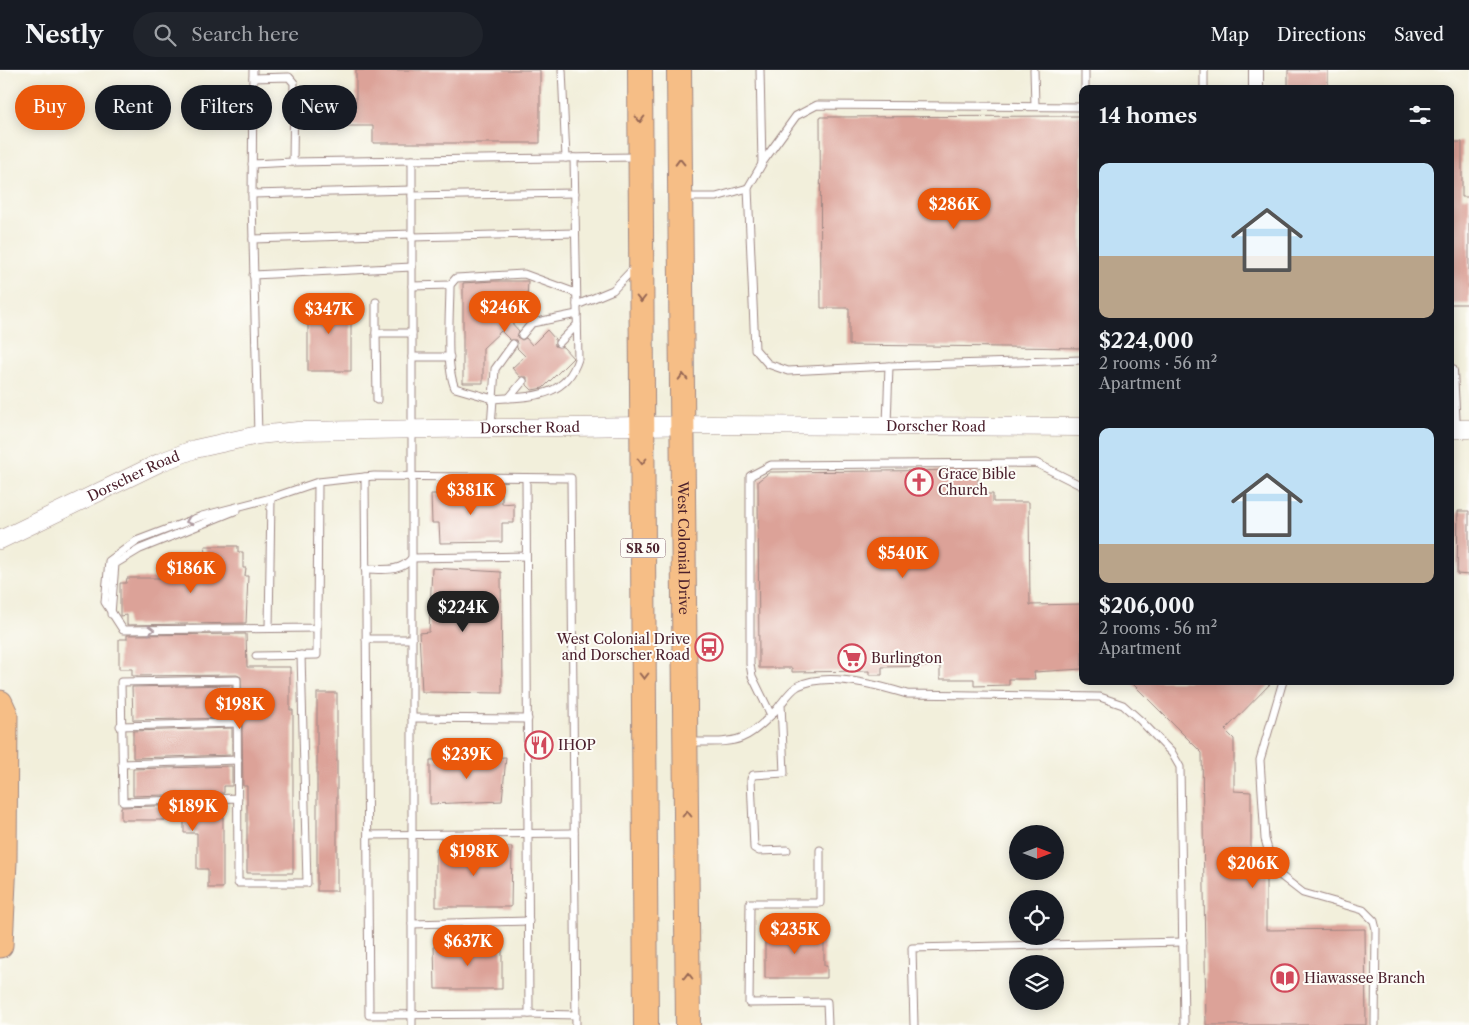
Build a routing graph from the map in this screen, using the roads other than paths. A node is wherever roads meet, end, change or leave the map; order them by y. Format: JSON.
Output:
{"nodes":[{"id":1,"x":562,"y":70,"type":"edge"},
{"id":2,"x":640,"y":70,"type":"edge"},
{"id":3,"x":679,"y":70,"type":"edge"},
{"id":4,"x":760,"y":70,"type":"edge"},
{"id":5,"x":1034,"y":70,"type":"edge"},
{"id":6,"x":1085,"y":70,"type":"edge"},
{"id":7,"x":1204,"y":70,"type":"edge"},
{"id":8,"x":1256,"y":70,"type":"edge"},
{"id":9,"x":253,"y":74,"type":"edge"},
{"id":10,"x":1085,"y":85,"type":"edge"},
{"id":11,"x":1204,"y":85,"type":"edge"},
{"id":12,"x":1256,"y":85,"type":"edge"},
{"id":13,"x":1034,"y":106,"type":"junction"},
{"id":14,"x":1079,"y":107,"type":"edge"},
{"id":15,"x":640,"y":157,"type":"junction"},
{"id":16,"x":570,"y":158,"type":"junction"},
{"id":17,"x":412,"y":160,"type":"junction"},
{"id":18,"x":293,"y":162,"type":"junction"},
{"id":19,"x":252,"y":164,"type":"junction"},
{"id":20,"x":762,"y":164,"type":"junction"},
{"id":21,"x":748,"y":188,"type":"junction"},
{"id":22,"x":412,"y":193,"type":"junction"},
{"id":23,"x":575,"y":193,"type":"junction"},
{"id":24,"x":252,"y":194,"type":"junction"},
{"id":25,"x":681,"y":197,"type":"junction"},
{"id":26,"x":575,"y":233,"type":"junction"},
{"id":27,"x":412,"y":236,"type":"junction"},
{"id":28,"x":253,"y":239,"type":"junction"},
{"id":29,"x":641,"y":260,"type":"junction"},
{"id":30,"x":412,"y":267,"type":"junction"},
{"id":31,"x":253,"y":275,"type":"junction"},
{"id":32,"x":450,"y":285,"type":"junction"},
{"id":33,"x":412,"y":286,"type":"junction"},
{"id":34,"x":576,"y":292,"type":"junction"},
{"id":35,"x":376,"y":302,"type":"dead end"},
{"id":36,"x":577,"y":305,"type":"junction"},
{"id":37,"x":577,"y":314,"type":"junction"},
{"id":38,"x":577,"y":325,"type":"junction"},
{"id":39,"x":376,"y":333,"type":"junction"},
{"id":40,"x":412,"y":333,"type":"junction"},
{"id":41,"x":522,"y":335,"type":"dead end"},
{"id":42,"x":559,"y":343,"type":"dead end"},
{"id":43,"x":513,"y":344,"type":"dead end"},
{"id":44,"x":412,"y":357,"type":"junction"},
{"id":45,"x":450,"y":357,"type":"junction"},
{"id":46,"x":1079,"y":360,"type":"edge"},
{"id":47,"x":889,"y":366,"type":"junction"},
{"id":48,"x":523,"y":381,"type":"dead end"},
{"id":49,"x":508,"y":398,"type":"junction"},
{"id":50,"x":377,"y":400,"type":"dead end"},
{"id":51,"x":493,"y":400,"type":"junction"},
{"id":52,"x":1454,"y":404,"type":"edge"},
{"id":53,"x":642,"y":426,"type":"junction"},
{"id":54,"x":684,"y":426,"type":"junction"},
{"id":55,"x":887,"y":426,"type":"junction"},
{"id":56,"x":1079,"y":427,"type":"edge"},
{"id":57,"x":491,"y":428,"type":"junction"},
{"id":58,"x":411,"y":429,"type":"junction"},
{"id":59,"x":1457,"y":429,"type":"edge"},
{"id":60,"x":258,"y":435,"type":"junction"},
{"id":61,"x":365,"y":477,"type":"junction"},
{"id":62,"x":411,"y":478,"type":"junction"},
{"id":63,"x":526,"y":478,"type":"junction"},
{"id":64,"x":318,"y":482,"type":"junction"},
{"id":65,"x":1079,"y":484,"type":"edge"},
{"id":66,"x":271,"y":498,"type":"junction"},
{"id":67,"x":0,"y":540,"type":"edge"},
{"id":68,"x":526,"y":556,"type":"junction"},
{"id":69,"x":412,"y":558,"type":"junction"},
{"id":70,"x":365,"y":569,"type":"junction"},
{"id":71,"x":269,"y":628,"type":"junction"},
{"id":72,"x":317,"y":628,"type":"junction"},
{"id":73,"x":412,"y":639,"type":"junction"},
{"id":74,"x":366,"y":640,"type":"junction"},
{"id":75,"x":301,"y":655,"type":"junction"},
{"id":76,"x":256,"y":656,"type":"dead end"},
{"id":77,"x":1282,"y":685,"type":"edge"},
{"id":78,"x":0,"y":703,"type":"edge"},
{"id":79,"x":781,"y":704,"type":"junction"},
{"id":80,"x":771,"y":715,"type":"junction"},
{"id":81,"x":412,"y":718,"type":"junction"},
{"id":82,"x":528,"y":718,"type":"junction"},
{"id":83,"x":238,"y":723,"type":"junction"},
{"id":84,"x":120,"y":726,"type":"junction"},
{"id":85,"x":686,"y":742,"type":"junction"},
{"id":86,"x":238,"y":760,"type":"junction"},
{"id":87,"x":122,"y":764,"type":"junction"},
{"id":88,"x":238,"y":798,"type":"junction"},
{"id":89,"x":574,"y":833,"type":"junction"},
{"id":90,"x":528,"y":834,"type":"junction"},
{"id":91,"x":368,"y":835,"type":"junction"},
{"id":92,"x":412,"y":836,"type":"junction"},
{"id":93,"x":787,"y":850,"type":"dead end"},
{"id":94,"x":820,"y":850,"type":"dead end"},
{"id":95,"x":529,"y":921,"type":"junction"},
{"id":96,"x":412,"y":924,"type":"junction"},
{"id":97,"x":1184,"y":942,"type":"junction"},
{"id":98,"x":0,"y":945,"type":"edge"},
{"id":99,"x":529,"y":1014,"type":"junction"},
{"id":100,"x":576,"y":1015,"type":"junction"},
{"id":101,"x":412,"y":1016,"type":"junction"},
{"id":102,"x":412,"y":1025,"type":"edge"},
{"id":103,"x":576,"y":1025,"type":"edge"},
{"id":104,"x":646,"y":1025,"type":"edge"},
{"id":105,"x":688,"y":1025,"type":"edge"},
{"id":106,"x":828,"y":1025,"type":"edge"},
{"id":107,"x":914,"y":1025,"type":"edge"},
{"id":108,"x":1184,"y":1025,"type":"edge"},
{"id":109,"x":1375,"y":1025,"type":"edge"}],
"edges":[{"from":1,"to":16,"type":"lane"},
{"from":2,"to":15,"type":"highway","number":"SR 50","one_way":true},
{"from":25,"to":3,"type":"highway","name":"West Colonial Drive","number":"SR 50","one_way":true},
{"from":4,"to":20,"type":"lane"},
{"from":5,"to":13,"type":"lane"},
{"from":6,"to":10,"type":"lane"},
{"from":7,"to":11,"type":"lane"},
{"from":8,"to":12,"type":"street"},
{"from":9,"to":18,"type":"lane"},
{"from":9,"to":19,"type":"lane"},
{"from":13,"to":14,"type":"lane"},
{"from":13,"to":20,"type":"lane"},
{"from":15,"to":16,"type":"lane"},
{"from":15,"to":29,"type":"highway","number":"SR 50"},
{"from":16,"to":17,"type":"lane"},
{"from":16,"to":23,"type":"lane"},
{"from":17,"to":18,"type":"lane"},
{"from":17,"to":22,"type":"lane"},
{"from":18,"to":19,"type":"lane"},
{"from":19,"to":24,"type":"lane"},
{"from":20,"to":21,"type":"lane"},
{"from":21,"to":25,"type":"lane"},
{"from":21,"to":47,"type":"lane"},
{"from":22,"to":23,"type":"lane"},
{"from":22,"to":24,"type":"lane"},
{"from":22,"to":27,"type":"lane"},
{"from":23,"to":26,"type":"lane"},
{"from":24,"to":28,"type":"lane"},
{"from":54,"to":25,"type":"highway","name":"West Colonial Drive","number":"SR 50","one_way":true},
{"from":26,"to":27,"type":"lane"},
{"from":26,"to":34,"type":"lane"},
{"from":27,"to":28,"type":"lane"},
{"from":27,"to":30,"type":"lane"},
{"from":28,"to":31,"type":"lane"},
{"from":29,"to":36,"type":"lane"},
{"from":29,"to":53,"type":"highway","number":"SR 50","one_way":true},
{"from":30,"to":31,"type":"lane"},
{"from":30,"to":33,"type":"lane"},
{"from":31,"to":60,"type":"lane"},
{"from":32,"to":33,"type":"lane"},
{"from":32,"to":34,"type":"lane"},
{"from":32,"to":45,"type":"lane"},
{"from":33,"to":40,"type":"lane"},
{"from":34,"to":36,"type":"lane"},
{"from":35,"to":39,"type":"lane"},
{"from":36,"to":37,"type":"lane"},
{"from":37,"to":38,"type":"lane"},
{"from":37,"to":41,"type":"lane"},
{"from":38,"to":42,"type":"lane"},
{"from":38,"to":49,"type":"lane"},
{"from":39,"to":40,"type":"lane"},
{"from":39,"to":50,"type":"lane"},
{"from":40,"to":44,"type":"lane"},
{"from":43,"to":51,"type":"lane"},
{"from":44,"to":45,"type":"lane"},
{"from":44,"to":58,"type":"lane"},
{"from":45,"to":51,"type":"lane"},
{"from":46,"to":47,"type":"lane"},
{"from":47,"to":55,"type":"lane"},
{"from":48,"to":49,"type":"lane"},
{"from":49,"to":51,"type":"lane"},
{"from":51,"to":57,"type":"lane"},
{"from":52,"to":59,"type":"street"},
{"from":53,"to":54,"type":"street","name":"Dorscher Road"},
{"from":53,"to":57,"type":"street","name":"Dorscher Road"},
{"from":53,"to":104,"type":"highway","number":"SR 50","one_way":true},
{"from":54,"to":55,"type":"street","name":"Dorscher Road"},
{"from":54,"to":85,"type":"highway","name":"West Colonial Drive","number":"SR 50"},
{"from":55,"to":56,"type":"street","name":"Dorscher Road"},
{"from":57,"to":58,"type":"street","name":"Dorscher Road"},
{"from":58,"to":60,"type":"street","name":"Dorscher Road"},
{"from":58,"to":62,"type":"lane"},
{"from":60,"to":67,"type":"street","name":"Dorscher Road"},
{"from":61,"to":62,"type":"lane"},
{"from":61,"to":64,"type":"lane"},
{"from":61,"to":70,"type":"lane"},
{"from":62,"to":63,"type":"lane"},
{"from":62,"to":69,"type":"lane"},
{"from":63,"to":68,"type":"lane"},
{"from":63,"to":89,"type":"lane"},
{"from":64,"to":66,"type":"lane"},
{"from":64,"to":72,"type":"lane"},
{"from":65,"to":80,"type":"lane"},
{"from":66,"to":71,"type":"lane"},
{"from":66,"to":71,"type":"lane","one_way":true},
{"from":68,"to":69,"type":"lane"},
{"from":68,"to":82,"type":"lane"},
{"from":69,"to":70,"type":"lane"},
{"from":69,"to":73,"type":"lane"},
{"from":70,"to":74,"type":"lane"},
{"from":71,"to":72,"type":"lane"},
{"from":72,"to":75,"type":"lane"},
{"from":73,"to":74,"type":"lane"},
{"from":73,"to":81,"type":"lane"},
{"from":74,"to":91,"type":"lane"},
{"from":75,"to":76,"type":"lane"},
{"from":75,"to":88,"type":"lane"},
{"from":77,"to":109,"type":"lane"},
{"from":78,"to":98,"type":"highway"},
{"from":79,"to":80,"type":"lane"},
{"from":79,"to":93,"type":"lane"},
{"from":79,"to":97,"type":"lane"},
{"from":80,"to":85,"type":"lane"},
{"from":81,"to":82,"type":"lane"},
{"from":81,"to":92,"type":"lane"},
{"from":82,"to":90,"type":"lane"},
{"from":83,"to":84,"type":"lane"},
{"from":83,"to":84,"type":"lane"},
{"from":83,"to":86,"type":"lane"},
{"from":84,"to":87,"type":"lane"},
{"from":105,"to":85,"type":"highway","name":"West Colonial Drive","number":"SR 50","one_way":true},
{"from":86,"to":87,"type":"lane"},
{"from":86,"to":88,"type":"lane"},
{"from":87,"to":88,"type":"lane"},
{"from":89,"to":90,"type":"lane"},
{"from":89,"to":100,"type":"lane"},
{"from":90,"to":92,"type":"lane"},
{"from":90,"to":95,"type":"lane"},
{"from":91,"to":92,"type":"lane"},
{"from":91,"to":101,"type":"lane"},
{"from":92,"to":96,"type":"lane"},
{"from":94,"to":106,"type":"lane"},
{"from":95,"to":96,"type":"lane"},
{"from":95,"to":99,"type":"lane"},
{"from":96,"to":101,"type":"lane"},
{"from":97,"to":107,"type":"lane"},
{"from":97,"to":108,"type":"lane"},
{"from":99,"to":100,"type":"lane"},
{"from":99,"to":101,"type":"lane"},
{"from":100,"to":103,"type":"lane"},
{"from":101,"to":102,"type":"lane"}]}
